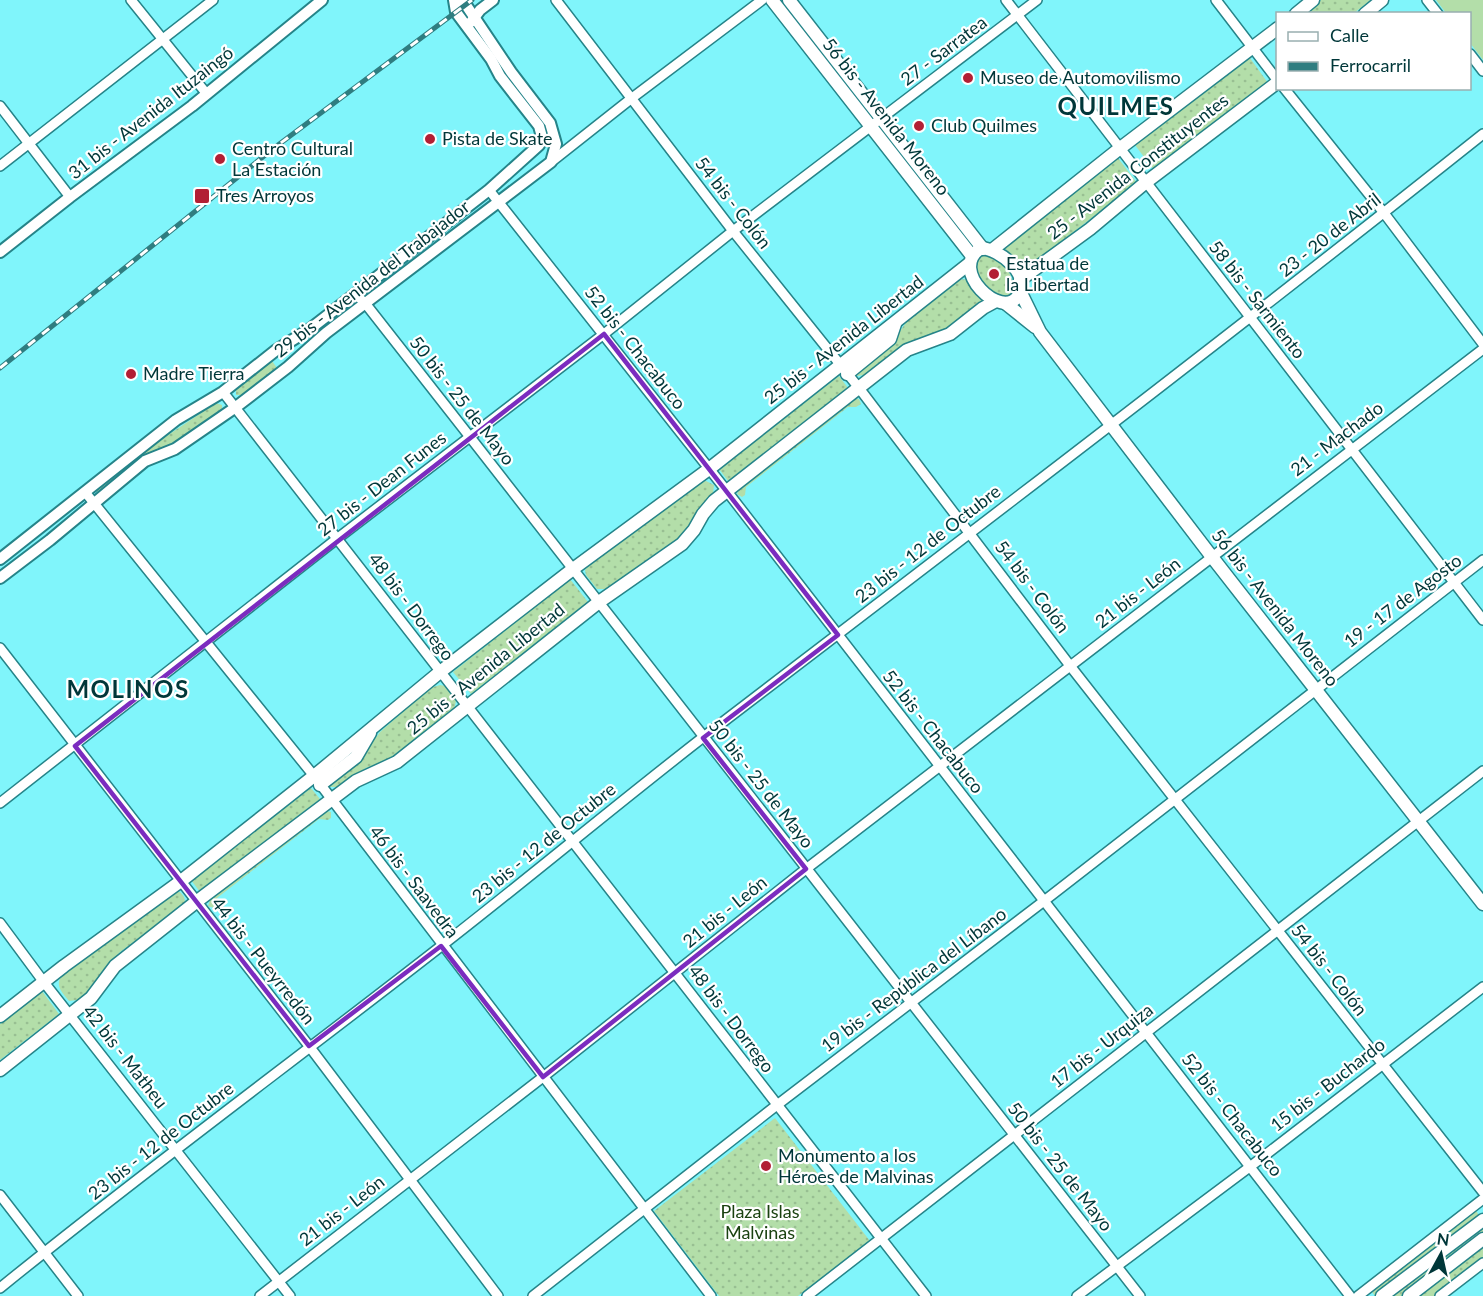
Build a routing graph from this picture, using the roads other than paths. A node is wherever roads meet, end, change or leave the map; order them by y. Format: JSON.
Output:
{"nodes":[{"id":1,"x":131,"y":0,"type":"edge"},
{"id":2,"x":213,"y":0,"type":"edge"},
{"id":3,"x":322,"y":0,"type":"edge"},
{"id":4,"x":456,"y":0,"type":"edge"},
{"id":5,"x":493,"y":0,"type":"edge"},
{"id":6,"x":556,"y":0,"type":"edge"},
{"id":7,"x":762,"y":0,"type":"edge"},
{"id":8,"x":772,"y":0,"type":"edge"},
{"id":9,"x":789,"y":0,"type":"edge"},
{"id":10,"x":1006,"y":0,"type":"edge"},
{"id":11,"x":1036,"y":0,"type":"edge"},
{"id":12,"x":1216,"y":0,"type":"edge"},
{"id":13,"x":1313,"y":0,"type":"edge"},
{"id":14,"x":1382,"y":0,"type":"edge"},
{"id":15,"x":1427,"y":0,"type":"edge"},
{"id":16,"x":1298,"y":12,"type":"edge"},
{"id":17,"x":1367,"y":12,"type":"edge"},
{"id":18,"x":1436,"y":12,"type":"edge"},
{"id":19,"x":1018,"y":15,"type":"junction"},
{"id":20,"x":475,"y":17,"type":"junction"},
{"id":21,"x":466,"y":26,"type":"junction"},
{"id":22,"x":1276,"y":30,"type":"edge"},
{"id":23,"x":162,"y":39,"type":"junction"},
{"id":24,"x":1253,"y":47,"type":"junction"},
{"id":25,"x":1471,"y":55,"type":"edge"},
{"id":26,"x":1483,"y":71,"type":"edge"},
{"id":27,"x":1276,"y":79,"type":"edge"},
{"id":28,"x":1276,"y":84,"type":"edge"},
{"id":29,"x":1286,"y":90,"type":"edge"},
{"id":30,"x":206,"y":93,"type":"junction"},
{"id":31,"x":632,"y":98,"type":"junction"},
{"id":32,"x":0,"y":106,"type":"edge"},
{"id":33,"x":876,"y":124,"type":"junction"},
{"id":34,"x":1483,"y":134,"type":"edge"},
{"id":35,"x":29,"y":143,"type":"junction"},
{"id":36,"x":1119,"y":148,"type":"junction"},
{"id":37,"x":533,"y":151,"type":"junction"},
{"id":38,"x":548,"y":164,"type":"junction"},
{"id":39,"x":0,"y":166,"type":"edge"},
{"id":40,"x":1145,"y":183,"type":"junction"},
{"id":41,"x":489,"y":190,"type":"junction"},
{"id":42,"x":70,"y":197,"type":"junction"},
{"id":43,"x":497,"y":201,"type":"junction"},
{"id":44,"x":1384,"y":213,"type":"junction"},
{"id":45,"x":455,"y":216,"type":"junction"},
{"id":46,"x":464,"y":226,"type":"junction"},
{"id":47,"x":733,"y":231,"type":"junction"},
{"id":48,"x":987,"y":249,"type":"junction"},
{"id":49,"x":0,"y":252,"type":"edge"},
{"id":50,"x":971,"y":260,"type":"junction"},
{"id":51,"x":1020,"y":286,"type":"junction"},
{"id":52,"x":355,"y":294,"type":"junction"},
{"id":53,"x":1000,"y":302,"type":"junction"},
{"id":54,"x":365,"y":303,"type":"junction"},
{"id":55,"x":1251,"y":318,"type":"junction"},
{"id":56,"x":1040,"y":332,"type":"junction"},
{"id":57,"x":604,"y":334,"type":"junction"},
{"id":58,"x":1483,"y":344,"type":"edge"},
{"id":59,"x":1483,"y":349,"type":"edge"},
{"id":60,"x":275,"y":351,"type":"junction"},
{"id":61,"x":288,"y":367,"type":"junction"},
{"id":62,"x":844,"y":370,"type":"junction"},
{"id":63,"x":859,"y":388,"type":"junction"},
{"id":64,"x":223,"y":392,"type":"junction"},
{"id":65,"x":236,"y":407,"type":"junction"},
{"id":66,"x":1110,"y":424,"type":"junction"},
{"id":67,"x":470,"y":437,"type":"junction"},
{"id":68,"x":1351,"y":449,"type":"junction"},
{"id":69,"x":709,"y":469,"type":"junction"},
{"id":70,"x":726,"y":490,"type":"junction"},
{"id":71,"x":85,"y":492,"type":"junction"},
{"id":72,"x":94,"y":502,"type":"junction"},
{"id":73,"x":40,"y":528,"type":"junction"},
{"id":74,"x":970,"y":533,"type":"junction"},
{"id":75,"x":338,"y":538,"type":"junction"},
{"id":76,"x":50,"y":540,"type":"junction"},
{"id":77,"x":1212,"y":556,"type":"junction"},
{"id":78,"x":0,"y":559,"type":"edge"},
{"id":79,"x":1483,"y":560,"type":"edge"},
{"id":80,"x":573,"y":569,"type":"junction"},
{"id":81,"x":0,"y":578,"type":"edge"},
{"id":82,"x":1454,"y":583,"type":"junction"},
{"id":83,"x":599,"y":602,"type":"junction"},
{"id":84,"x":1483,"y":620,"type":"edge"},
{"id":85,"x":838,"y":635,"type":"junction"},
{"id":86,"x":206,"y":642,"type":"junction"},
{"id":87,"x":0,"y":648,"type":"edge"},
{"id":88,"x":1071,"y":667,"type":"junction"},
{"id":89,"x":440,"y":672,"type":"junction"},
{"id":90,"x":1315,"y":689,"type":"junction"},
{"id":91,"x":468,"y":707,"type":"junction"},
{"id":92,"x":703,"y":738,"type":"junction"},
{"id":93,"x":75,"y":746,"type":"junction"},
{"id":94,"x":939,"y":767,"type":"junction"},
{"id":95,"x":1483,"y":771,"type":"edge"},
{"id":96,"x":317,"y":781,"type":"junction"},
{"id":97,"x":331,"y":798,"type":"junction"},
{"id":98,"x":1175,"y":798,"type":"junction"},
{"id":99,"x":0,"y":803,"type":"edge"},
{"id":100,"x":1418,"y":822,"type":"junction"},
{"id":101,"x":572,"y":841,"type":"junction"},
{"id":102,"x":806,"y":868,"type":"junction"},
{"id":103,"x":181,"y":881,"type":"junction"},
{"id":104,"x":1044,"y":901,"type":"junction"},
{"id":105,"x":196,"y":902,"type":"junction"},
{"id":106,"x":1483,"y":904,"type":"edge"},
{"id":107,"x":0,"y":923,"type":"edge"},
{"id":108,"x":1277,"y":930,"type":"junction"},
{"id":109,"x":441,"y":946,"type":"junction"},
{"id":110,"x":675,"y":973,"type":"junction"},
{"id":111,"x":43,"y":981,"type":"junction"},
{"id":112,"x":1483,"y":987,"type":"edge"},
{"id":113,"x":911,"y":1003,"type":"junction"},
{"id":114,"x":70,"y":1014,"type":"junction"},
{"id":115,"x":0,"y":1016,"type":"edge"},
{"id":116,"x":1147,"y":1032,"type":"junction"},
{"id":117,"x":309,"y":1046,"type":"junction"},
{"id":118,"x":1382,"y":1064,"type":"junction"},
{"id":119,"x":0,"y":1070,"type":"edge"},
{"id":120,"x":543,"y":1077,"type":"junction"},
{"id":121,"x":777,"y":1105,"type":"junction"},
{"id":122,"x":1013,"y":1135,"type":"junction"},
{"id":123,"x":176,"y":1150,"type":"junction"},
{"id":124,"x":1251,"y":1166,"type":"junction"},
{"id":125,"x":410,"y":1179,"type":"junction"},
{"id":126,"x":1483,"y":1192,"type":"edge"},
{"id":127,"x":0,"y":1195,"type":"edge"},
{"id":128,"x":1483,"y":1198,"type":"edge"},
{"id":129,"x":645,"y":1209,"type":"junction"},
{"id":130,"x":1483,"y":1220,"type":"edge"},
{"id":131,"x":880,"y":1239,"type":"junction"},
{"id":132,"x":1483,"y":1239,"type":"edge"},
{"id":133,"x":45,"y":1252,"type":"junction"},
{"id":134,"x":1483,"y":1263,"type":"edge"},
{"id":135,"x":1116,"y":1266,"type":"junction"},
{"id":136,"x":279,"y":1281,"type":"junction"},
{"id":137,"x":0,"y":1288,"type":"edge"},
{"id":138,"x":78,"y":1296,"type":"edge"},
{"id":139,"x":260,"y":1296,"type":"edge"},
{"id":140,"x":290,"y":1296,"type":"edge"},
{"id":141,"x":498,"y":1296,"type":"edge"},
{"id":142,"x":533,"y":1296,"type":"edge"},
{"id":143,"x":711,"y":1296,"type":"edge"},
{"id":144,"x":807,"y":1296,"type":"edge"},
{"id":145,"x":926,"y":1296,"type":"edge"},
{"id":146,"x":1077,"y":1296,"type":"edge"},
{"id":147,"x":1140,"y":1296,"type":"edge"},
{"id":148,"x":1350,"y":1296,"type":"edge"},
{"id":149,"x":1358,"y":1296,"type":"edge"},
{"id":150,"x":1382,"y":1296,"type":"edge"},
{"id":151,"x":1409,"y":1296,"type":"edge"},
{"id":152,"x":1440,"y":1296,"type":"edge"}],
"edges":[{"from":1,"to":23,"type":"street"},
{"from":2,"to":23,"type":"street"},
{"from":3,"to":30,"type":"street","name":"31 bis - Avenida Ituzaingó"},
{"from":4,"to":20,"type":"street"},
{"from":4,"to":21,"type":"street"},
{"from":5,"to":20,"type":"street"},
{"from":6,"to":31,"type":"street","name":"54 bis - Colón"},
{"from":7,"to":31,"type":"street","name":"29 bis - Avenida del Trabajador"},
{"from":8,"to":33,"type":"main road","name":"56 bis - Avenida Moreno"},
{"from":9,"to":33,"type":"main road","name":"56 bis - Avenida Moreno"},
{"from":10,"to":19,"type":"street","name":"58 bis - Sarmiento"},
{"from":11,"to":19,"type":"street","name":"27 - Sarratea"},
{"from":12,"to":24,"type":"street"},
{"from":13,"to":16,"type":"main road"},
{"from":14,"to":17,"type":"main road"},
{"from":15,"to":18,"type":"street"},
{"from":19,"to":33,"type":"street","name":"27 - Sarratea"},
{"from":19,"to":36,"type":"street","name":"58 bis - Sarmiento"},
{"from":20,"to":21,"type":"street"},
{"from":20,"to":38,"type":"street"},
{"from":21,"to":37,"type":"street","name":"29 bis - Avenida del Trabajador"},
{"from":22,"to":24,"type":"main road","name":"25 - Avenida Constituyentes"},
{"from":23,"to":30,"type":"street"},
{"from":23,"to":35,"type":"street"},
{"from":24,"to":27,"type":"street"},
{"from":24,"to":36,"type":"main road","name":"25 - Avenida Constituyentes"},
{"from":25,"to":26,"type":"street"},
{"from":28,"to":40,"type":"main road","name":"25 - Avenida Constituyentes"},
{"from":29,"to":44,"type":"street"},
{"from":30,"to":42,"type":"street","name":"31 bis - Avenida Ituzaingó"},
{"from":31,"to":38,"type":"street","name":"29 bis - Avenida del Trabajador"},
{"from":31,"to":47,"type":"street","name":"54 bis - Colón"},
{"from":32,"to":35,"type":"street"},
{"from":33,"to":47,"type":"street","name":"27 bis - Dean Funes"},
{"from":33,"to":48,"type":"main road","name":"56 bis - Avenida Moreno"},
{"from":33,"to":50,"type":"main road","name":"56 bis - Avenida Moreno"},
{"from":34,"to":44,"type":"street","name":"23 - 20 de Abril"},
{"from":35,"to":39,"type":"street"},
{"from":35,"to":42,"type":"street"},
{"from":36,"to":40,"type":"street","name":"58 bis - Sarmiento"},
{"from":36,"to":48,"type":"main road","name":"25 - Avenida Constituyentes"},
{"from":37,"to":38,"type":"street"},
{"from":37,"to":41,"type":"street","name":"29 bis - Avenida del Trabajador"},
{"from":38,"to":43,"type":"street","name":"29 bis - Avenida del Trabajador"},
{"from":40,"to":51,"type":"main road","name":"25 - Avenida Constituyentes"},
{"from":40,"to":55,"type":"street","name":"58 bis - Sarmiento"},
{"from":41,"to":43,"type":"street","name":"52 bis - Chacabuco"},
{"from":41,"to":45,"type":"street","name":"29 bis - Avenida del Trabajador"},
{"from":42,"to":49,"type":"street","name":"31 bis - Avenida Ituzaingó"},
{"from":43,"to":46,"type":"street","name":"29 bis - Avenida del Trabajador"},
{"from":43,"to":57,"type":"street","name":"52 bis - Chacabuco"},
{"from":44,"to":55,"type":"street","name":"23 - 20 de Abril"},
{"from":44,"to":58,"type":"street"},
{"from":45,"to":46,"type":"street"},
{"from":45,"to":52,"type":"street","name":"29 bis - Avenida del Trabajador"},
{"from":46,"to":54,"type":"street","name":"29 bis - Avenida del Trabajador"},
{"from":47,"to":57,"type":"street","name":"27 bis - Dean Funes"},
{"from":47,"to":62,"type":"street","name":"54 bis - Colón"},
{"from":48,"to":50,"type":"main road"},
{"from":48,"to":51,"type":"main road"},
{"from":50,"to":53,"type":"main road"},
{"from":50,"to":62,"type":"main road","name":"25 bis - Avenida Libertad"},
{"from":51,"to":53,"type":"main road"},
{"from":51,"to":56,"type":"main road","name":"56 bis - Avenida Moreno"},
{"from":52,"to":54,"type":"street","name":"50 bis - 25 de Mayo"},
{"from":52,"to":60,"type":"street","name":"29 bis - Avenida del Trabajador"},
{"from":53,"to":56,"type":"main road","name":"56 bis - Avenida Moreno"},
{"from":53,"to":63,"type":"main road","name":"25 bis - Avenida Libertad"},
{"from":54,"to":61,"type":"street","name":"29 bis - Avenida del Trabajador"},
{"from":54,"to":67,"type":"street","name":"50 bis - 25 de Mayo"},
{"from":55,"to":66,"type":"street","name":"23 - 20 de Abril"},
{"from":55,"to":68,"type":"street","name":"58 bis - Sarmiento"},
{"from":56,"to":66,"type":"main road","name":"56 bis - Avenida Moreno"},
{"from":57,"to":67,"type":"street","name":"27 bis - Dean Funes"},
{"from":57,"to":69,"type":"street","name":"52 bis - Chacabuco"},
{"from":59,"to":68,"type":"street","name":"21 - Machado"},
{"from":60,"to":61,"type":"street"},
{"from":60,"to":64,"type":"street","name":"29 bis - Avenida del Trabajador"},
{"from":61,"to":65,"type":"street","name":"29 bis - Avenida del Trabajador"},
{"from":62,"to":63,"type":"street","name":"54 bis - Colón"},
{"from":62,"to":69,"type":"main road","name":"25 bis - Avenida Libertad"},
{"from":63,"to":70,"type":"main road","name":"25 bis - Avenida Libertad"},
{"from":63,"to":74,"type":"street","name":"54 bis - Colón"},
{"from":64,"to":65,"type":"street","name":"48 bis - Dorrego"},
{"from":64,"to":71,"type":"street","name":"29 bis - Avenida del Trabajador"},
{"from":65,"to":72,"type":"street","name":"29 bis - Avenida del Trabajador"},
{"from":65,"to":75,"type":"street","name":"48 bis - Dorrego"},
{"from":66,"to":74,"type":"street","name":"23 bis - 12 de Octubre"},
{"from":66,"to":77,"type":"main road","name":"56 bis - Avenida Moreno"},
{"from":67,"to":75,"type":"street","name":"27 bis - Dean Funes"},
{"from":67,"to":80,"type":"street","name":"50 bis - 25 de Mayo"},
{"from":68,"to":77,"type":"street","name":"21 - Machado"},
{"from":68,"to":82,"type":"street","name":"58 bis - Sarmiento"},
{"from":69,"to":70,"type":"street","name":"52 bis - Chacabuco"},
{"from":69,"to":80,"type":"main road","name":"25 bis - Avenida Libertad"},
{"from":70,"to":83,"type":"main road","name":"25 bis - Avenida Libertad"},
{"from":70,"to":85,"type":"street","name":"52 bis - Chacabuco"},
{"from":71,"to":72,"type":"street","name":"46 bis - Saavedra"},
{"from":71,"to":73,"type":"street","name":"29 bis - Avenida del Trabajador"},
{"from":72,"to":76,"type":"street","name":"29 bis - Avenida del Trabajador"},
{"from":72,"to":86,"type":"street","name":"46 bis - Saavedra"},
{"from":73,"to":76,"type":"street"},
{"from":73,"to":78,"type":"street","name":"29 bis - Avenida del Trabajador"},
{"from":74,"to":85,"type":"street","name":"23 bis - 12 de Octubre"},
{"from":74,"to":88,"type":"street","name":"54 bis - Colón"},
{"from":75,"to":86,"type":"street","name":"27 bis - Dean Funes"},
{"from":75,"to":89,"type":"street","name":"48 bis - Dorrego"},
{"from":76,"to":81,"type":"street","name":"29 bis - Avenida del Trabajador"},
{"from":77,"to":88,"type":"street","name":"21 bis - León"},
{"from":77,"to":90,"type":"main road","name":"56 bis - Avenida Moreno"},
{"from":79,"to":82,"type":"street","name":"19 - 17 de Agosto"},
{"from":80,"to":83,"type":"street","name":"50 bis - 25 de Mayo"},
{"from":80,"to":89,"type":"main road","name":"25 bis - Avenida Libertad"},
{"from":82,"to":84,"type":"street","name":"58 bis - Sarmiento"},
{"from":82,"to":90,"type":"street","name":"19 - 17 de Agosto"},
{"from":83,"to":91,"type":"main road","name":"25 bis - Avenida Libertad"},
{"from":83,"to":92,"type":"street","name":"50 bis - 25 de Mayo"},
{"from":85,"to":92,"type":"street","name":"23 bis - 12 de Octubre"},
{"from":85,"to":94,"type":"street","name":"52 bis - Chacabuco"},
{"from":86,"to":93,"type":"street","name":"27 bis - Dean Funes"},
{"from":86,"to":96,"type":"street","name":"46 bis - Saavedra"},
{"from":87,"to":93,"type":"street","name":"44 bis - Pueyrredón"},
{"from":88,"to":94,"type":"street","name":"21 bis - León"},
{"from":88,"to":98,"type":"street","name":"54 bis - Colón"},
{"from":89,"to":91,"type":"street","name":"48 bis - Dorrego"},
{"from":89,"to":96,"type":"main road","name":"25 bis - Avenida Libertad"},
{"from":90,"to":98,"type":"street","name":"19 bis - República del Líbano"},
{"from":90,"to":100,"type":"main road","name":"56 bis - Avenida Moreno"},
{"from":91,"to":97,"type":"main road","name":"25 bis - Avenida Libertad"},
{"from":91,"to":101,"type":"street","name":"48 bis - Dorrego"},
{"from":92,"to":101,"type":"street","name":"23 bis - 12 de Octubre"},
{"from":92,"to":102,"type":"street","name":"50 bis - 25 de Mayo"},
{"from":93,"to":99,"type":"street","name":"27 bis - Dean Funes"},
{"from":93,"to":103,"type":"street","name":"44 bis - Pueyrredón"},
{"from":94,"to":102,"type":"street","name":"21 bis - León"},
{"from":94,"to":104,"type":"street","name":"52 bis - Chacabuco"},
{"from":95,"to":100,"type":"street","name":"17 bis - Urquiza"},
{"from":96,"to":97,"type":"street","name":"46 bis - Saavedra"},
{"from":96,"to":103,"type":"main road","name":"25 bis - Avenida Libertad"},
{"from":97,"to":105,"type":"main road","name":"25 bis - Avenida Libertad"},
{"from":97,"to":109,"type":"street","name":"46 bis - Saavedra"},
{"from":98,"to":104,"type":"street","name":"19 bis - República del Líbano"},
{"from":98,"to":108,"type":"street","name":"54 bis - Colón"},
{"from":100,"to":106,"type":"main road","name":"56 bis - Avenida Moreno"},
{"from":100,"to":108,"type":"street","name":"17 bis - Urquiza"},
{"from":101,"to":109,"type":"street","name":"23 bis - 12 de Octubre"},
{"from":101,"to":110,"type":"street","name":"48 bis - Dorrego"},
{"from":102,"to":110,"type":"street","name":"21 bis - León"},
{"from":102,"to":113,"type":"street","name":"50 bis - 25 de Mayo"},
{"from":103,"to":105,"type":"street","name":"44 bis - Pueyrredón"},
{"from":103,"to":111,"type":"main road","name":"25 bis - Avenida Libertad"},
{"from":104,"to":113,"type":"street","name":"19 bis - República del Líbano"},
{"from":104,"to":116,"type":"street","name":"52 bis - Chacabuco"},
{"from":105,"to":114,"type":"main road","name":"25 bis - Avenida Libertad"},
{"from":105,"to":117,"type":"street","name":"44 bis - Pueyrredón"},
{"from":107,"to":111,"type":"street","name":"42 bis - Matheu"},
{"from":108,"to":116,"type":"street","name":"17 bis - Urquiza"},
{"from":108,"to":118,"type":"street","name":"54 bis - Colón"},
{"from":109,"to":117,"type":"street","name":"23 bis - 12 de Octubre"},
{"from":109,"to":120,"type":"street","name":"46 bis - Saavedra"},
{"from":110,"to":120,"type":"street","name":"21 bis - León"},
{"from":110,"to":121,"type":"street","name":"48 bis - Dorrego"},
{"from":111,"to":114,"type":"street","name":"42 bis - Matheu"},
{"from":111,"to":115,"type":"main road","name":"25 bis - Avenida Libertad"},
{"from":112,"to":118,"type":"street","name":"15 bis - Buchardo"},
{"from":113,"to":121,"type":"street","name":"19 bis - República del Líbano"},
{"from":113,"to":122,"type":"street","name":"50 bis - 25 de Mayo"},
{"from":114,"to":119,"type":"main road","name":"25 bis - Avenida Libertad"},
{"from":114,"to":123,"type":"street","name":"42 bis - Matheu"},
{"from":116,"to":122,"type":"street","name":"17 bis - Urquiza"},
{"from":116,"to":124,"type":"street","name":"52 bis - Chacabuco"},
{"from":117,"to":123,"type":"street","name":"23 bis - 12 de Octubre"},
{"from":117,"to":125,"type":"street","name":"44 bis - Pueyrredón"},
{"from":118,"to":124,"type":"street","name":"15 bis - Buchardo"},
{"from":118,"to":126,"type":"street","name":"54 bis - Colón"},
{"from":120,"to":125,"type":"street","name":"21 bis - León"},
{"from":120,"to":129,"type":"street","name":"46 bis - Saavedra"},
{"from":121,"to":129,"type":"street","name":"19 bis - República del Líbano"},
{"from":121,"to":131,"type":"street","name":"48 bis - Dorrego"},
{"from":122,"to":131,"type":"street","name":"17 bis - Urquiza"},
{"from":122,"to":135,"type":"street","name":"50 bis - 25 de Mayo"},
{"from":123,"to":133,"type":"street","name":"23 bis - 12 de Octubre"},
{"from":123,"to":136,"type":"street","name":"42 bis - Matheu"},
{"from":124,"to":135,"type":"street","name":"15 bis - Buchardo"},
{"from":124,"to":148,"type":"street","name":"52 bis - Chacabuco"},
{"from":125,"to":136,"type":"street","name":"21 bis - León"},
{"from":125,"to":141,"type":"street","name":"44 bis - Pueyrredón"},
{"from":127,"to":133,"type":"street"},
{"from":128,"to":149,"type":"street"},
{"from":129,"to":142,"type":"street","name":"19 bis - República del Líbano"},
{"from":129,"to":143,"type":"street","name":"46 bis - Saavedra"},
{"from":130,"to":150,"type":"main road"},
{"from":131,"to":144,"type":"street","name":"17 bis - Urquiza"},
{"from":131,"to":145,"type":"street","name":"48 bis - Dorrego"},
{"from":132,"to":151,"type":"main road"},
{"from":133,"to":137,"type":"street","name":"23 bis - 12 de Octubre"},
{"from":133,"to":138,"type":"street"},
{"from":134,"to":152,"type":"street"},
{"from":135,"to":146,"type":"street","name":"15 bis - Buchardo"},
{"from":135,"to":147,"type":"street","name":"50 bis - 25 de Mayo"},
{"from":136,"to":139,"type":"street","name":"21 bis - León"},
{"from":136,"to":140,"type":"street","name":"42 bis - Matheu"}]}
